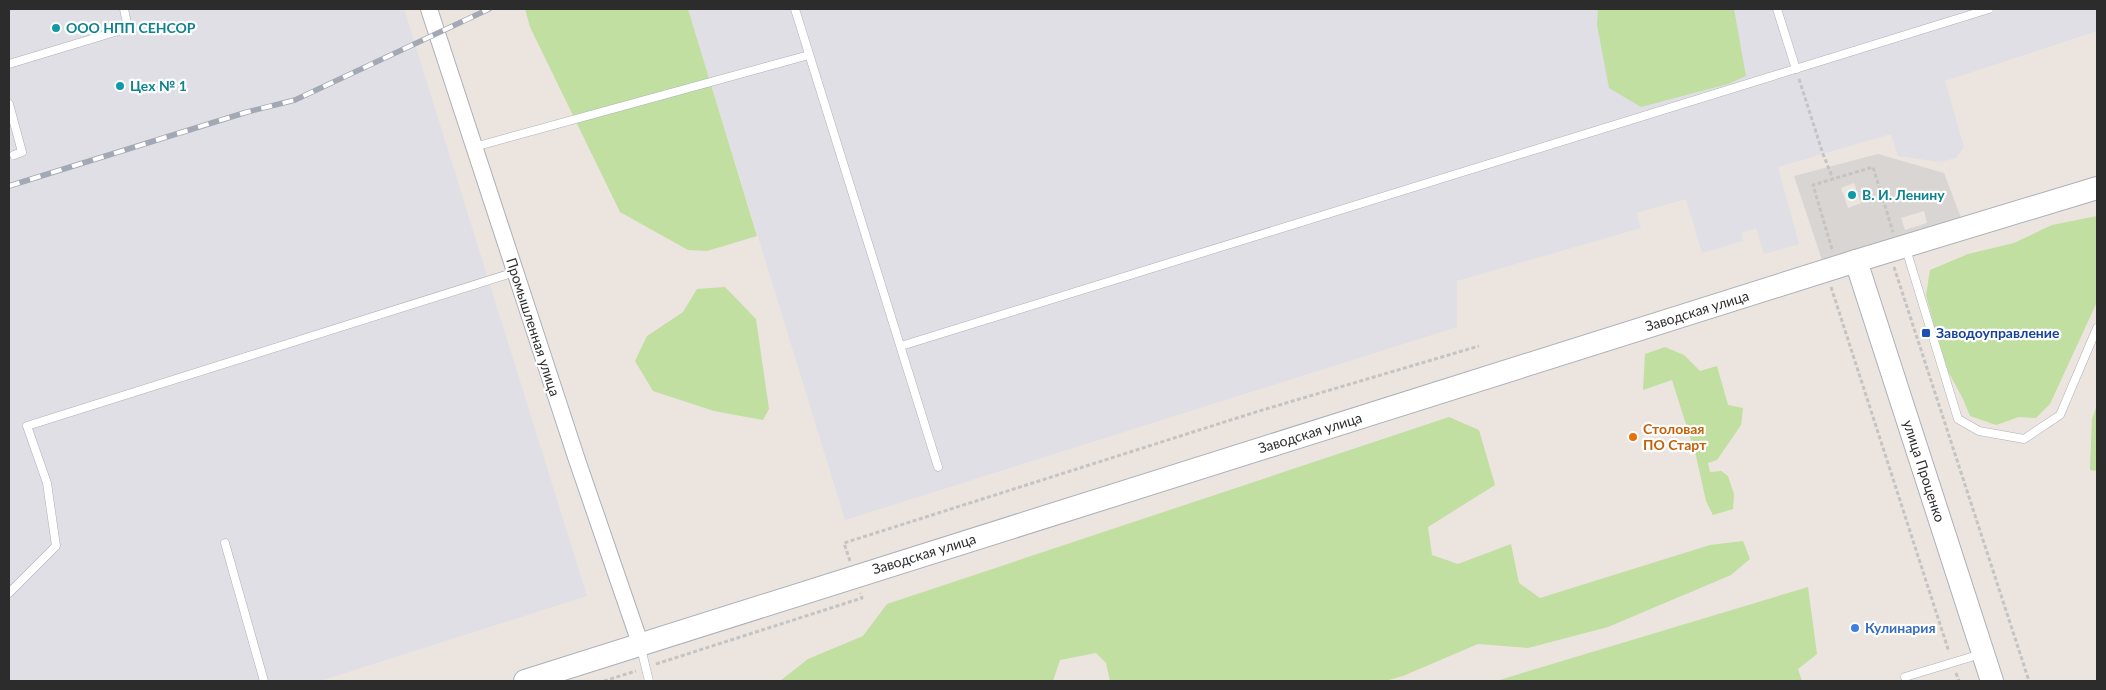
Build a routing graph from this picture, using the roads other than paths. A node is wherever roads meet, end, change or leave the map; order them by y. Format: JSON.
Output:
{"nodes":[{"id":1,"x":124,"y":9,"type":"edge"},
{"id":2,"x":429,"y":9,"type":"edge"},
{"id":3,"x":795,"y":9,"type":"edge"},
{"id":4,"x":1776,"y":9,"type":"edge"},
{"id":5,"x":1989,"y":9,"type":"edge"},
{"id":6,"x":809,"y":54,"type":"junction"},
{"id":7,"x":9,"y":64,"type":"edge"},
{"id":8,"x":1796,"y":69,"type":"junction"},
{"id":9,"x":9,"y":104,"type":"edge"},
{"id":10,"x":474,"y":147,"type":"junction"},
{"id":11,"x":14,"y":155,"type":"dead end"},
{"id":12,"x":2097,"y":188,"type":"edge"},
{"id":13,"x":1896,"y":244,"type":"junction"},
{"id":14,"x":1856,"y":261,"type":"junction"},
{"id":15,"x":515,"y":272,"type":"junction"},
{"id":16,"x":2097,"y":328,"type":"edge"},
{"id":17,"x":901,"y":346,"type":"junction"},
{"id":18,"x":938,"y":467,"type":"dead end"},
{"id":19,"x":225,"y":543,"type":"dead end"},
{"id":20,"x":9,"y":593,"type":"edge"},
{"id":21,"x":640,"y":643,"type":"junction"},
{"id":22,"x":1983,"y":654,"type":"junction"},
{"id":23,"x":1905,"y":677,"type":"dead end"},
{"id":24,"x":264,"y":681,"type":"edge"},
{"id":25,"x":525,"y":681,"type":"edge"},
{"id":26,"x":649,"y":681,"type":"edge"},
{"id":27,"x":1992,"y":681,"type":"edge"}],
"edges":[{"from":1,"to":7,"type":"lane"},
{"from":2,"to":10,"type":"street","name":"Промышленная улица"},
{"from":3,"to":6,"type":"lane"},
{"from":4,"to":8,"type":"lane"},
{"from":5,"to":8,"type":"lane"},
{"from":6,"to":10,"type":"lane"},
{"from":6,"to":17,"type":"lane"},
{"from":8,"to":17,"type":"lane"},
{"from":9,"to":11,"type":"lane"},
{"from":10,"to":15,"type":"street","name":"Промышленная улица"},
{"from":12,"to":13,"type":"main road","name":"Заводская улица"},
{"from":13,"to":14,"type":"main road","name":"Заводская улица"},
{"from":13,"to":16,"type":"lane"},
{"from":14,"to":21,"type":"main road","name":"Заводская улица"},
{"from":14,"to":22,"type":"main road","name":"улица Проценко"},
{"from":15,"to":20,"type":"lane"},
{"from":15,"to":21,"type":"street","name":"Промышленная улица"},
{"from":17,"to":18,"type":"lane"},
{"from":19,"to":24,"type":"lane"},
{"from":21,"to":25,"type":"main road","name":"Заводская улица"},
{"from":21,"to":26,"type":"lane"},
{"from":22,"to":23,"type":"lane"},
{"from":22,"to":27,"type":"main road","name":"улица Проценко"}]}
